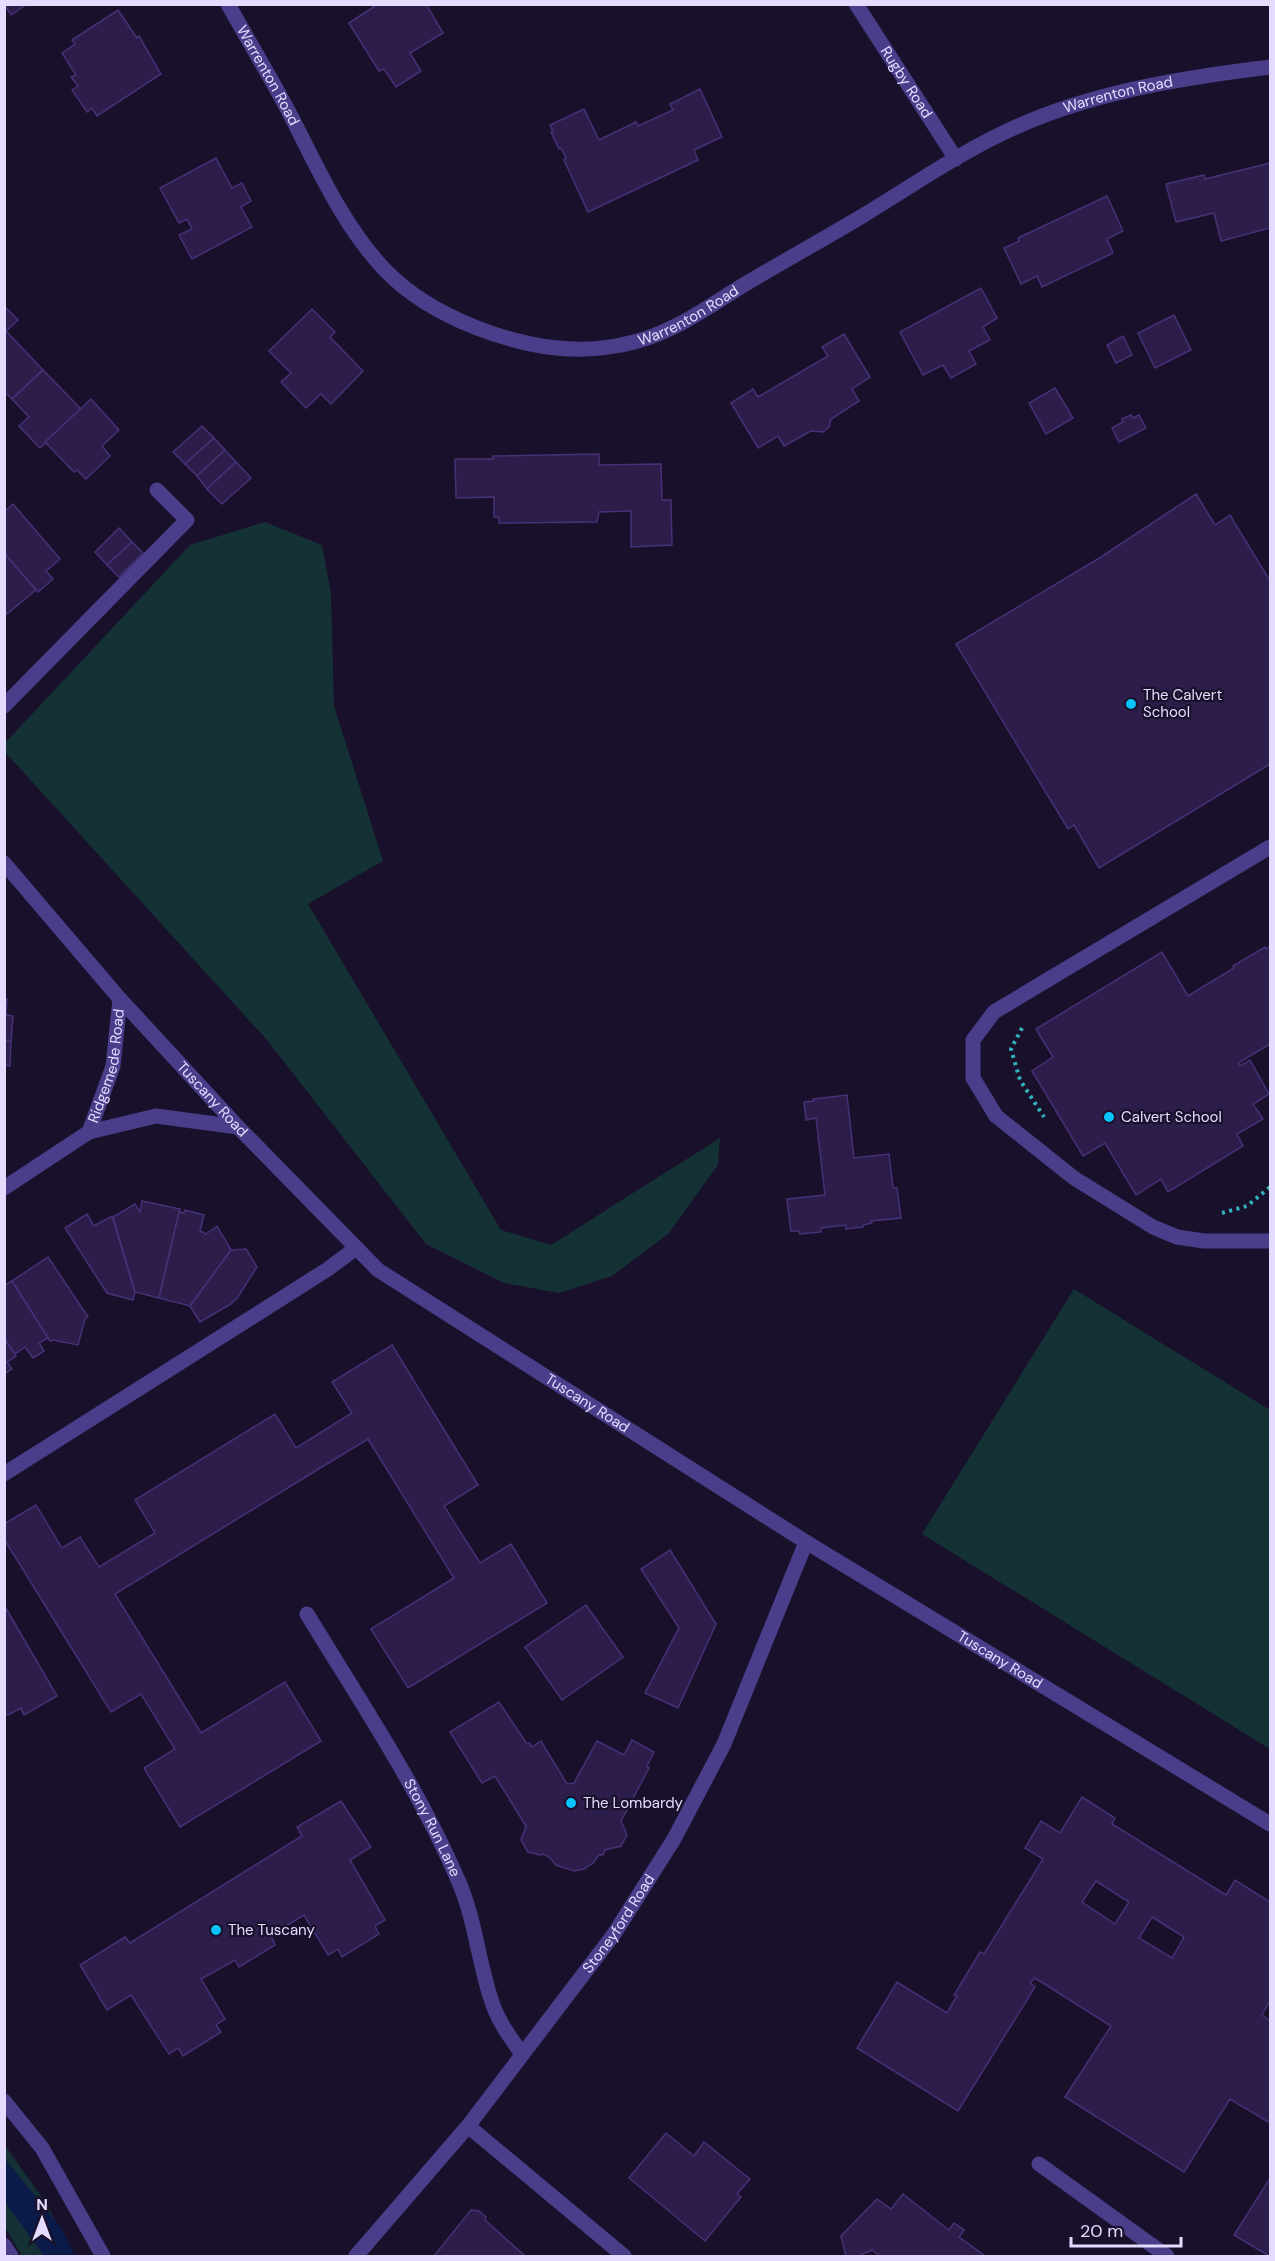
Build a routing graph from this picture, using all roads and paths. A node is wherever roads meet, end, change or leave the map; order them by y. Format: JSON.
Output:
{"nodes":[{"id":1,"x":228,"y":4,"type":"edge"},
{"id":2,"x":856,"y":4,"type":"edge"},
{"id":3,"x":1270,"y":67,"type":"edge"},
{"id":4,"x":956,"y":159,"type":"junction"},
{"id":5,"x":157,"y":490,"type":"dead end"},
{"id":6,"x":4,"y":706,"type":"edge"},
{"id":7,"x":1270,"y":847,"type":"edge"},
{"id":8,"x":4,"y":862,"type":"edge"},
{"id":9,"x":120,"y":999,"type":"junction"},
{"id":10,"x":1025,"y":1023,"type":"dead end"},
{"id":11,"x":1047,"y":1122,"type":"dead end"},
{"id":12,"x":238,"y":1127,"type":"junction"},
{"id":13,"x":89,"y":1132,"type":"junction"},
{"id":14,"x":1270,"y":1187,"type":"edge"},
{"id":15,"x":4,"y":1188,"type":"edge"},
{"id":16,"x":1221,"y":1213,"type":"dead end"},
{"id":17,"x":1270,"y":1241,"type":"edge"},
{"id":18,"x":356,"y":1248,"type":"junction"},
{"id":19,"x":4,"y":1474,"type":"edge"},
{"id":20,"x":806,"y":1542,"type":"junction"},
{"id":21,"x":307,"y":1614,"type":"dead end"},
{"id":22,"x":1270,"y":1824,"type":"edge"},
{"id":23,"x":522,"y":2054,"type":"junction"},
{"id":24,"x":4,"y":2101,"type":"edge"},
{"id":25,"x":468,"y":2126,"type":"junction"},
{"id":26,"x":1039,"y":2164,"type":"dead end"},
{"id":27,"x":4,"y":2245,"type":"edge"},
{"id":28,"x":11,"y":2256,"type":"edge"},
{"id":29,"x":103,"y":2256,"type":"edge"},
{"id":30,"x":356,"y":2256,"type":"edge"},
{"id":31,"x":624,"y":2256,"type":"edge"},
{"id":32,"x":1167,"y":2256,"type":"edge"}],
"edges":[{"from":1,"to":4,"type":"street","name":"Warrenton Road"},
{"from":2,"to":4,"type":"street","name":"Rugby Road"},
{"from":3,"to":4,"type":"street","name":"Warrenton Road"},
{"from":5,"to":6,"type":"street"},
{"from":7,"to":17,"type":"street"},
{"from":8,"to":9,"type":"street","name":"Tuscany Road"},
{"from":9,"to":12,"type":"street","name":"Tuscany Road"},
{"from":9,"to":13,"type":"street","name":"Ridgemede Road"},
{"from":10,"to":11,"type":"path"},
{"from":12,"to":13,"type":"street","name":"Ridgemede Road"},
{"from":12,"to":18,"type":"street","name":"Tuscany Road"},
{"from":13,"to":15,"type":"street","name":"Ridgemede Road"},
{"from":14,"to":16,"type":"path"},
{"from":18,"to":19,"type":"street"},
{"from":18,"to":20,"type":"street","name":"Tuscany Road"},
{"from":20,"to":22,"type":"street","name":"Tuscany Road"},
{"from":20,"to":23,"type":"street","name":"Stoneyford Road"},
{"from":21,"to":23,"type":"street","name":"Stony Run Lane"},
{"from":23,"to":25,"type":"street","name":"Stoneyford Road"},
{"from":24,"to":29,"type":"street"},
{"from":25,"to":30,"type":"street","name":"Stoneyford Road"},
{"from":25,"to":31,"type":"street"},
{"from":26,"to":32,"type":"street"},
{"from":27,"to":28,"type":"street"}]}
